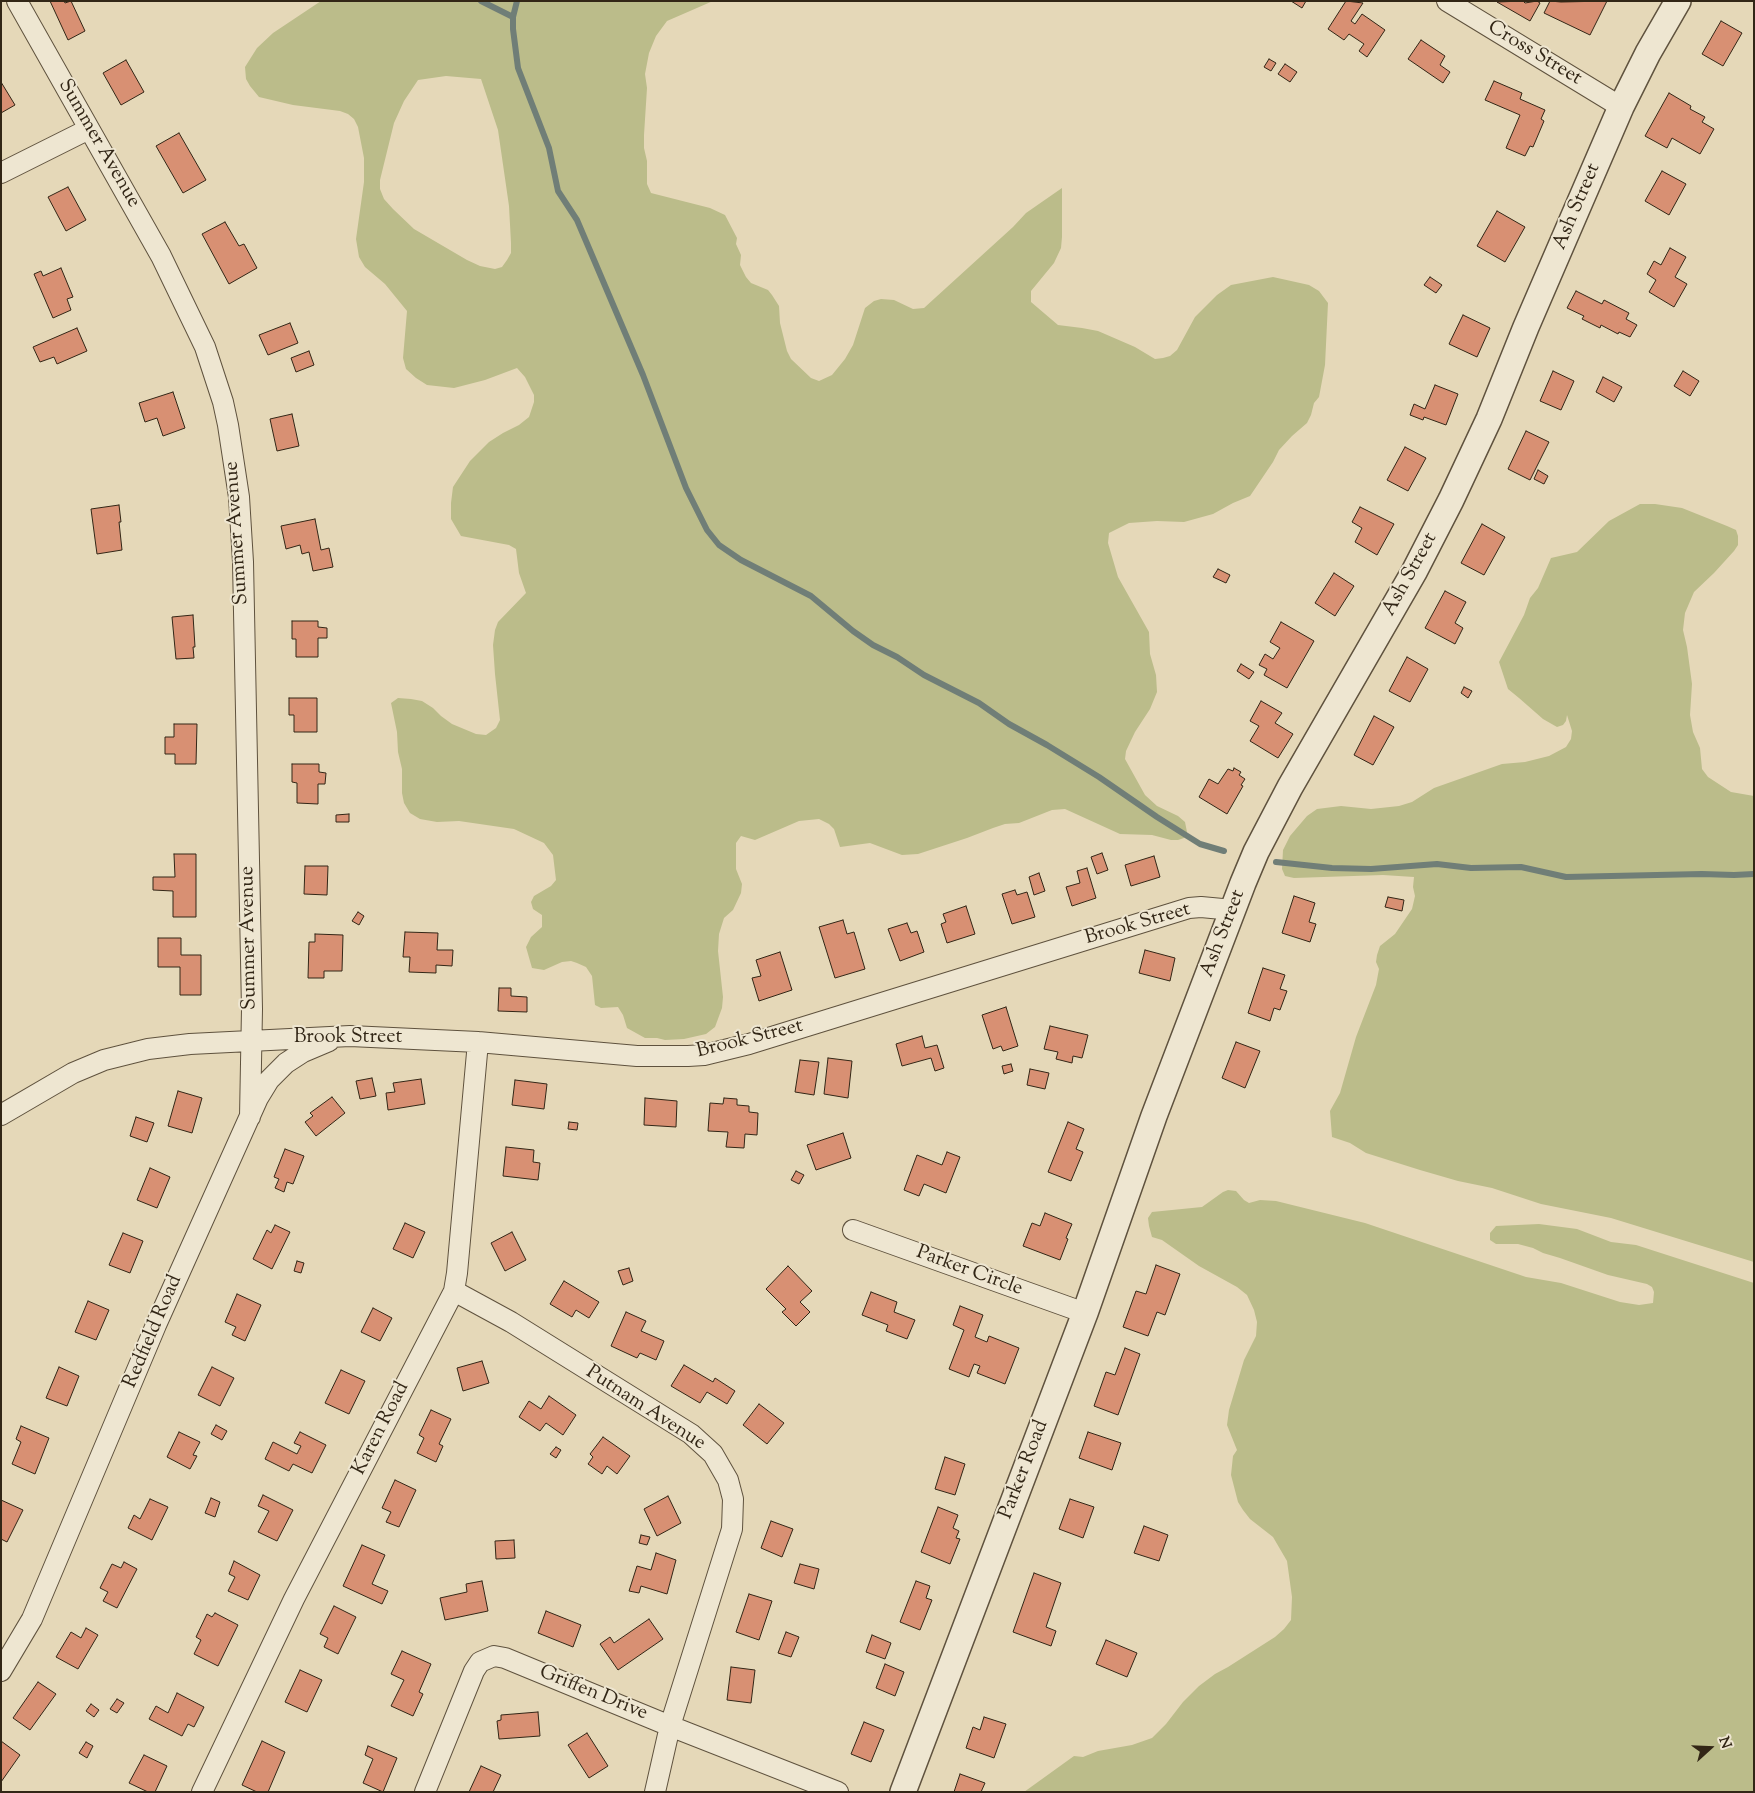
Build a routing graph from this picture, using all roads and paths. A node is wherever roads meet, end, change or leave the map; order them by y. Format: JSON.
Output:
{"nodes":[{"id":1,"x":17,"y":1,"type":"edge"},
{"id":2,"x":1446,"y":1,"type":"edge"},
{"id":3,"x":1678,"y":1,"type":"edge"},
{"id":4,"x":1621,"y":107,"type":"junction"},
{"id":5,"x":89,"y":129,"type":"junction"},
{"id":6,"x":1,"y":173,"type":"edge"},
{"id":7,"x":1233,"y":910,"type":"junction"},
{"id":8,"x":350,"y":1036,"type":"junction"},
{"id":9,"x":251,"y":1040,"type":"junction"},
{"id":10,"x":478,"y":1042,"type":"junction"},
{"id":11,"x":1,"y":1115,"type":"edge"},
{"id":12,"x":250,"y":1117,"type":"junction"},
{"id":13,"x":1143,"y":1148,"type":"joint"},
{"id":14,"x":853,"y":1230,"type":"dead end"},
{"id":15,"x":454,"y":1291,"type":"junction"},
{"id":16,"x":1085,"y":1313,"type":"junction"},
{"id":17,"x":1,"y":1671,"type":"edge"},
{"id":18,"x":670,"y":1726,"type":"junction"},
{"id":19,"x":202,"y":1792,"type":"edge"},
{"id":20,"x":425,"y":1792,"type":"edge"},
{"id":21,"x":655,"y":1792,"type":"edge"},
{"id":22,"x":838,"y":1792,"type":"edge"},
{"id":23,"x":903,"y":1792,"type":"edge"}],
"edges":[{"from":1,"to":5,"type":"street","name":"Summer Avenue"},
{"from":2,"to":4,"type":"street","name":"Cross Street"},
{"from":3,"to":4,"type":"street","name":"Ash Street"},
{"from":4,"to":7,"type":"street","name":"Ash Street"},
{"from":5,"to":6,"type":"street"},
{"from":5,"to":9,"type":"street","name":"Summer Avenue"},
{"from":7,"to":10,"type":"street","name":"Brook Street"},
{"from":7,"to":13,"type":"street","name":"Ash Street"},
{"from":8,"to":9,"type":"street","name":"Brook Street"},
{"from":8,"to":10,"type":"street","name":"Brook Street"},
{"from":8,"to":12,"type":"street","name":"Redfield Road"},
{"from":9,"to":11,"type":"street","name":"Brook Street"},
{"from":9,"to":12,"type":"street","name":"Summer Avenue"},
{"from":10,"to":15,"type":"street","name":"Karen Road"},
{"from":12,"to":17,"type":"street","name":"Redfield Road"},
{"from":13,"to":16,"type":"street","name":"Parker Road"},
{"from":14,"to":16,"type":"street","name":"Parker Circle"},
{"from":15,"to":18,"type":"street","name":"Putnam Avenue"},
{"from":15,"to":19,"type":"street","name":"Karen Road"},
{"from":16,"to":23,"type":"street","name":"Parker Road"},
{"from":18,"to":20,"type":"street","name":"Griffen Drive"},
{"from":18,"to":21,"type":"street","name":"Putnam Avenue"},
{"from":18,"to":22,"type":"street","name":"Griffen Drive"}]}
